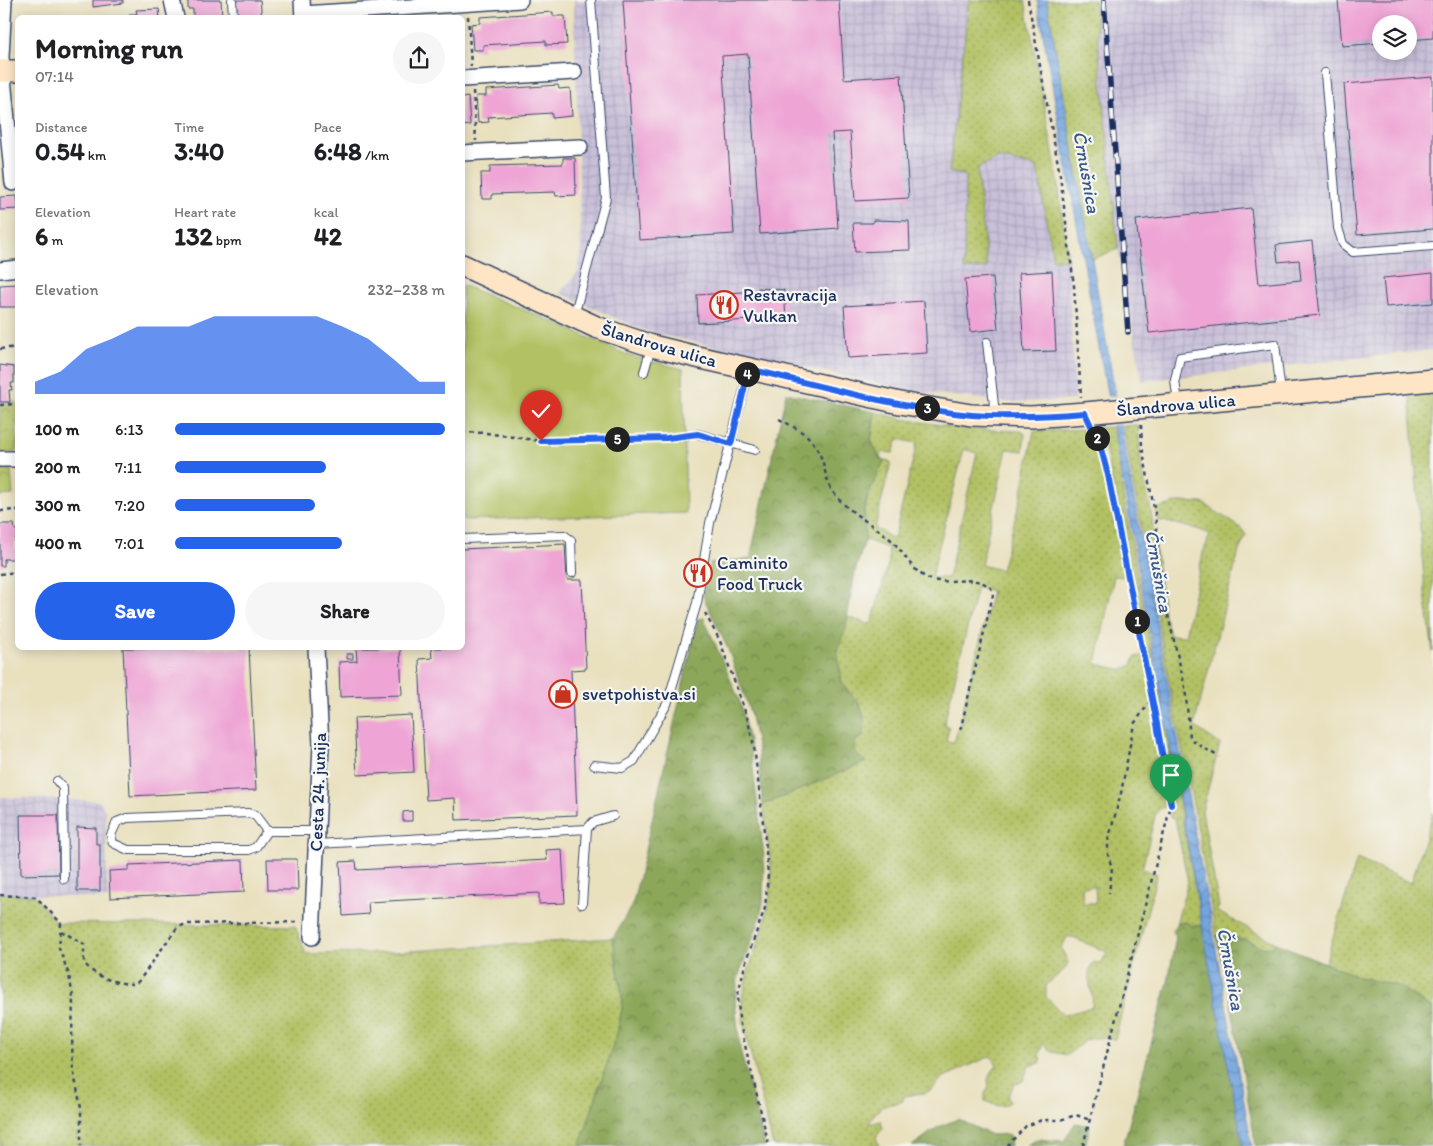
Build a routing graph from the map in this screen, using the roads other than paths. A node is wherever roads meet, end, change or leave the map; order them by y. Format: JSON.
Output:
{"nodes":[{"id":1,"x":4,"y":0,"type":"edge"},
{"id":2,"x":172,"y":0,"type":"edge"},
{"id":3,"x":232,"y":0,"type":"edge"},
{"id":4,"x":520,"y":0,"type":"edge"},
{"id":5,"x":591,"y":0,"type":"edge"},
{"id":6,"x":302,"y":11,"type":"edge"},
{"id":7,"x":175,"y":15,"type":"edge"},
{"id":8,"x":233,"y":15,"type":"edge"},
{"id":9,"x":7,"y":71,"type":"edge"},
{"id":10,"x":574,"y":72,"type":"dead end"},
{"id":11,"x":1325,"y":73,"type":"dead end"},
{"id":12,"x":465,"y":79,"type":"edge"},
{"id":13,"x":580,"y":147,"type":"dead end"},
{"id":14,"x":465,"y":153,"type":"edge"},
{"id":15,"x":10,"y":183,"type":"edge"},
{"id":16,"x":1433,"y":246,"type":"edge"},
{"id":17,"x":465,"y":266,"type":"edge"},
{"id":18,"x":15,"y":268,"type":"edge"},
{"id":19,"x":0,"y":270,"type":"edge"},
{"id":20,"x":574,"y":318,"type":"junction"},
{"id":21,"x":987,"y":342,"type":"dead end"},
{"id":22,"x":652,"y":346,"type":"junction"},
{"id":23,"x":749,"y":369,"type":"junction"},
{"id":24,"x":644,"y":372,"type":"dead end"},
{"id":25,"x":1433,"y":380,"type":"edge"},
{"id":26,"x":1281,"y":395,"type":"junction"},
{"id":27,"x":1178,"y":405,"type":"junction"},
{"id":28,"x":995,"y":416,"type":"junction"},
{"id":29,"x":698,"y":434,"type":"road end"},
{"id":30,"x":731,"y":444,"type":"junction"},
{"id":31,"x":755,"y":450,"type":"dead end"},
{"id":32,"x":0,"y":459,"type":"edge"},
{"id":33,"x":15,"y":459,"type":"edge"},
{"id":34,"x":465,"y":538,"type":"edge"},
{"id":35,"x":572,"y":573,"type":"dead end"},
{"id":36,"x":316,"y":650,"type":"edge"},
{"id":37,"x":594,"y":765,"type":"dead end"},
{"id":38,"x":57,"y":781,"type":"dead end"},
{"id":39,"x":613,"y":816,"type":"dead end"},
{"id":40,"x":587,"y":829,"type":"junction"},
{"id":41,"x":267,"y":831,"type":"junction"},
{"id":42,"x":317,"y":837,"type":"junction"},
{"id":43,"x":64,"y":879,"type":"dead end"},
{"id":44,"x":582,"y":904,"type":"dead end"},
{"id":45,"x":312,"y":937,"type":"dead end"}],
"edges":[{"from":1,"to":9,"type":"street"},
{"from":2,"to":7,"type":"street"},
{"from":3,"to":8,"type":"lane"},
{"from":4,"to":6,"type":"street"},
{"from":5,"to":20,"type":"lane"},
{"from":9,"to":15,"type":"street"},
{"from":10,"to":12,"type":"street"},
{"from":11,"to":16,"type":"lane"},
{"from":13,"to":14,"type":"street"},
{"from":17,"to":20,"type":"street","name":"Šlandrova ulica"},
{"from":18,"to":19,"type":"street"},
{"from":20,"to":22,"type":"street","name":"Šlandrova ulica"},
{"from":21,"to":28,"type":"lane"},
{"from":22,"to":23,"type":"street","name":"Šlandrova ulica"},
{"from":22,"to":24,"type":"lane"},
{"from":23,"to":28,"type":"street","name":"Šlandrova ulica"},
{"from":23,"to":30,"type":"lane"},
{"from":25,"to":26,"type":"street","name":"Šlandrova ulica"},
{"from":26,"to":27,"type":"street","name":"Šlandrova ulica"},
{"from":26,"to":27,"type":"lane"},
{"from":27,"to":28,"type":"street","name":"Šlandrova ulica"},
{"from":29,"to":30,"type":"lane"},
{"from":30,"to":31,"type":"lane"},
{"from":30,"to":37,"type":"lane"},
{"from":32,"to":33,"type":"street"},
{"from":34,"to":35,"type":"lane"},
{"from":36,"to":42,"type":"street","name":"Cesta 24. junija"},
{"from":38,"to":43,"type":"lane"},
{"from":39,"to":40,"type":"lane"},
{"from":40,"to":42,"type":"lane"},
{"from":40,"to":44,"type":"lane"},
{"from":41,"to":41,"type":"lane"},
{"from":41,"to":42,"type":"lane"},
{"from":42,"to":45,"type":"street","name":"Cesta 24. junija"}]}
